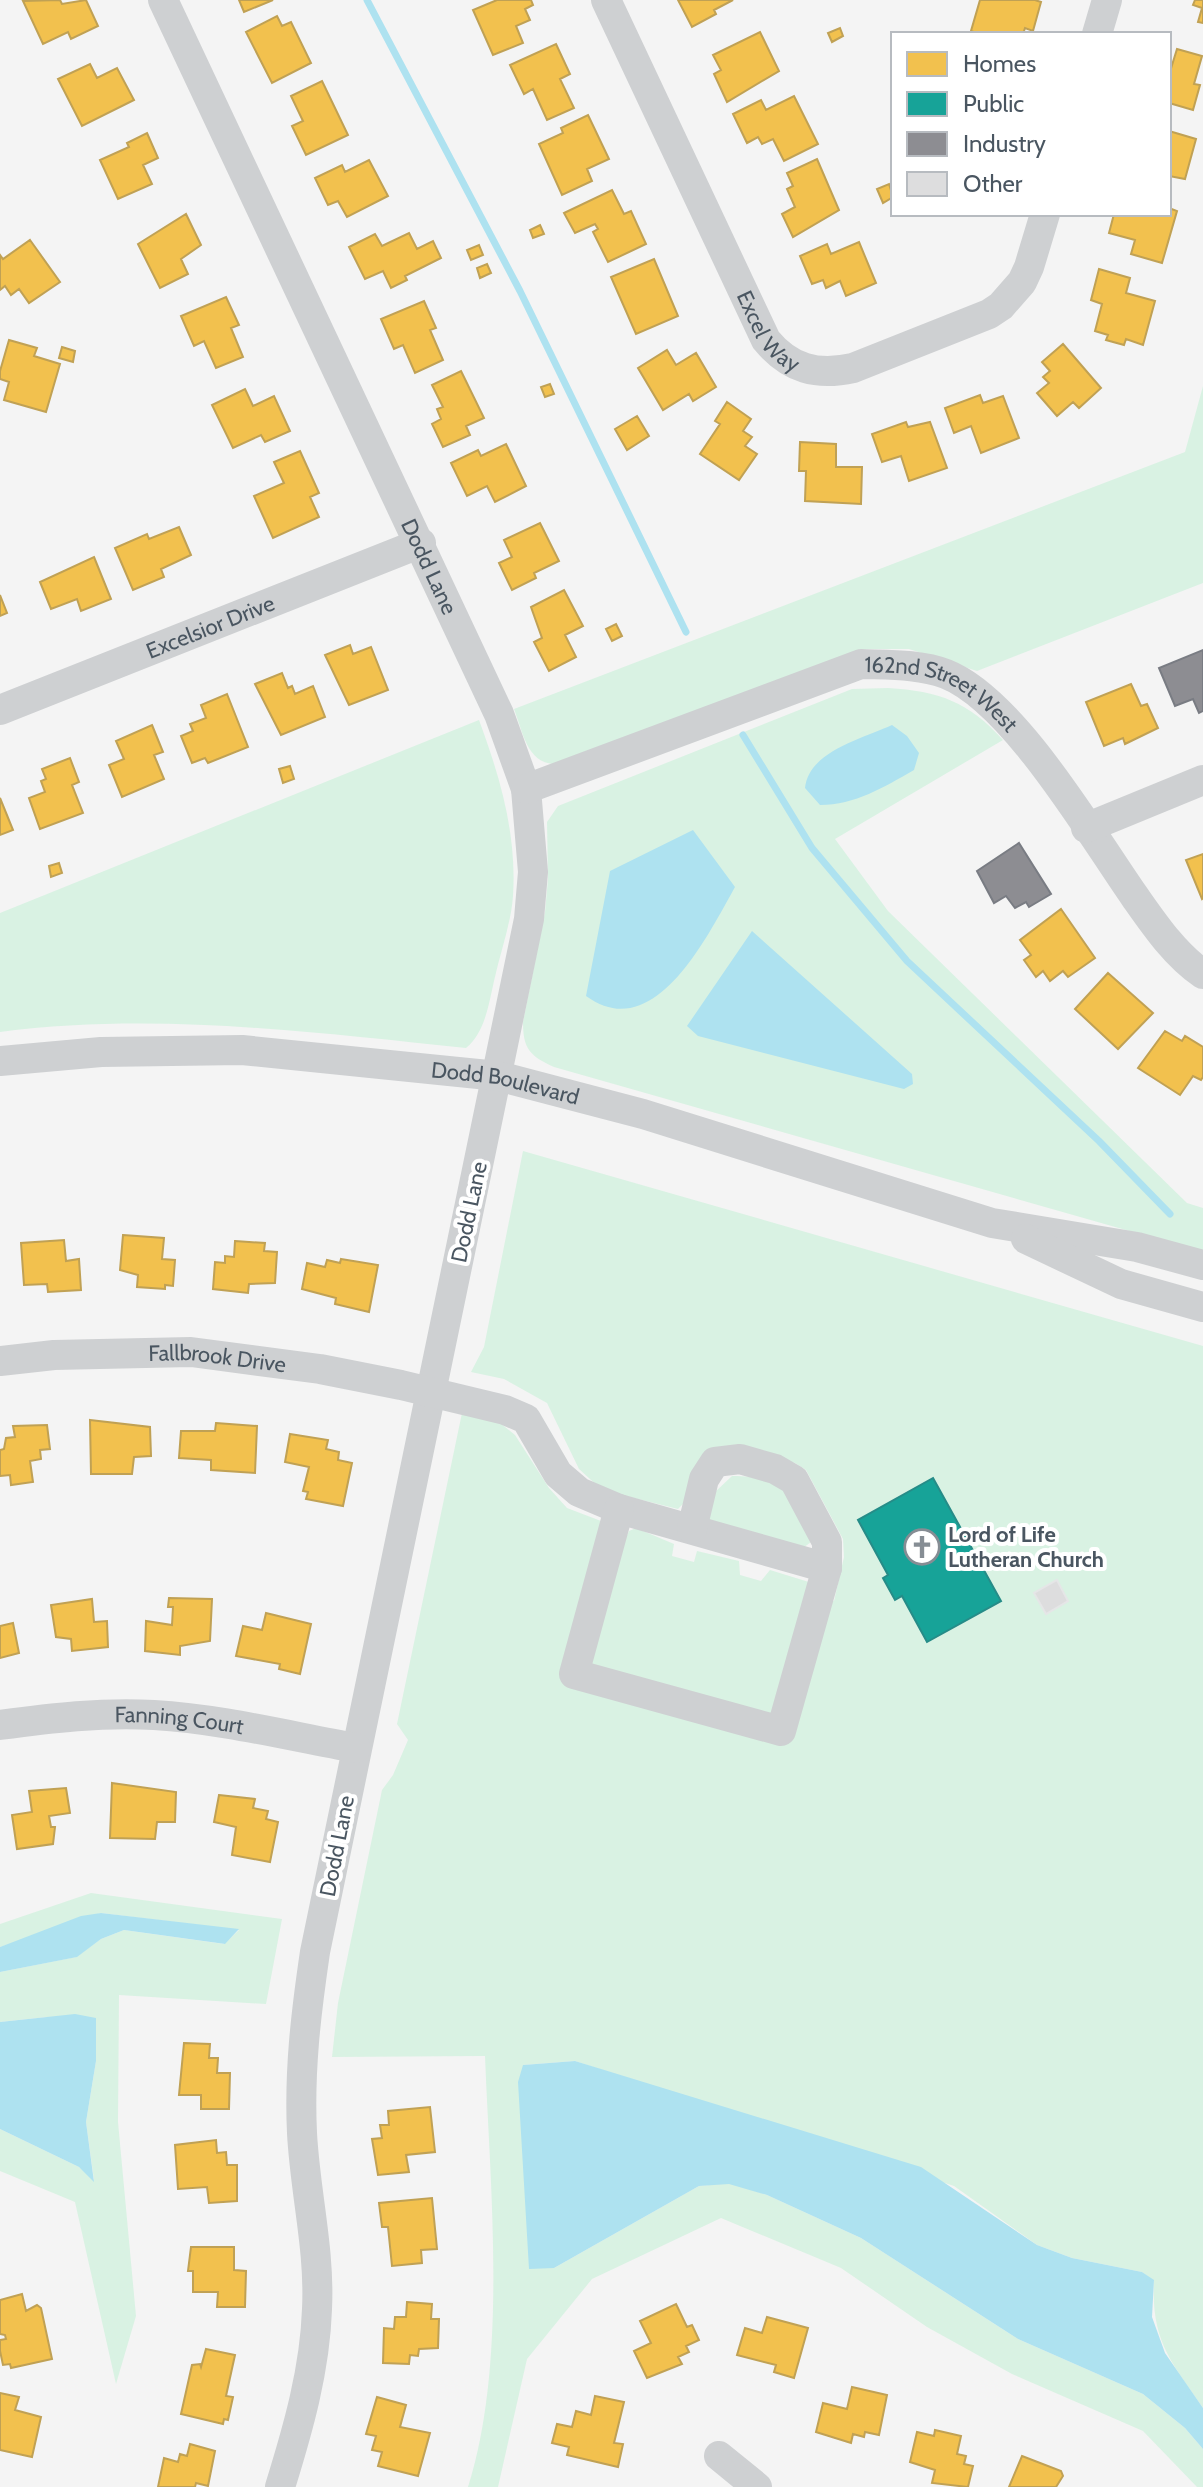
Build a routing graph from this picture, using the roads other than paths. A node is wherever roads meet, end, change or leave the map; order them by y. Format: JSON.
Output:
{"nodes":[{"id":1,"x":163,"y":0,"type":"edge"},
{"id":2,"x":606,"y":0,"type":"edge"},
{"id":3,"x":1107,"y":0,"type":"edge"},
{"id":4,"x":1098,"y":32,"type":"edge"},
{"id":5,"x":1044,"y":216,"type":"edge"},
{"id":6,"x":421,"y":543,"type":"junction"},
{"id":7,"x":0,"y":710,"type":"edge"},
{"id":8,"x":1203,"y":780,"type":"edge"},
{"id":9,"x":526,"y":789,"type":"junction"},
{"id":10,"x":1086,"y":828,"type":"junction"},
{"id":11,"x":1203,"y":974,"type":"edge"},
{"id":12,"x":0,"y":1061,"type":"edge"},
{"id":13,"x":498,"y":1076,"type":"junction"},
{"id":14,"x":992,"y":1223,"type":"junction"},
{"id":15,"x":1203,"y":1265,"type":"edge"},
{"id":16,"x":1203,"y":1307,"type":"edge"},
{"id":17,"x":0,"y":1361,"type":"edge"},
{"id":18,"x":432,"y":1392,"type":"junction"},
{"id":19,"x":619,"y":1509,"type":"junction"},
{"id":20,"x":692,"y":1529,"type":"junction"},
{"id":21,"x":827,"y":1568,"type":"junction"},
{"id":22,"x":0,"y":1725,"type":"edge"},
{"id":23,"x":356,"y":1748,"type":"junction"},
{"id":24,"x":719,"y":2456,"type":"dead end"},
{"id":25,"x":280,"y":2487,"type":"edge"},
{"id":26,"x":757,"y":2487,"type":"edge"}],
"edges":[{"from":1,"to":6,"type":"street","name":"Dodd Lane"},
{"from":2,"to":5,"type":"street","name":"Excel Way"},
{"from":3,"to":4,"type":"street"},
{"from":6,"to":7,"type":"street","name":"Excelsior Drive"},
{"from":6,"to":9,"type":"street","name":"Dodd Lane"},
{"from":8,"to":10,"type":"street"},
{"from":9,"to":10,"type":"street","name":"162nd Street West"},
{"from":9,"to":13,"type":"street","name":"Dodd Lane"},
{"from":10,"to":11,"type":"street","name":"162nd Street West"},
{"from":12,"to":13,"type":"street","name":"Dodd Boulevard"},
{"from":13,"to":14,"type":"street","name":"Dodd Boulevard"},
{"from":13,"to":18,"type":"street","name":"Dodd Lane"},
{"from":14,"to":15,"type":"street","name":"Dodd Boulevard"},
{"from":14,"to":16,"type":"street","name":"Dodd Boulevard"},
{"from":17,"to":18,"type":"street","name":"Fallbrook Drive"},
{"from":18,"to":19,"type":"street","name":"Fallbrook Drive"},
{"from":18,"to":23,"type":"street","name":"Dodd Lane"},
{"from":19,"to":20,"type":"street","name":"Fallbrook Drive"},
{"from":19,"to":21,"type":"street"},
{"from":20,"to":21,"type":"street","name":"Fallbrook Drive"},
{"from":20,"to":21,"type":"street"},
{"from":22,"to":23,"type":"street","name":"Fanning Court"},
{"from":23,"to":25,"type":"street","name":"Dodd Lane"},
{"from":24,"to":26,"type":"street"}]}
